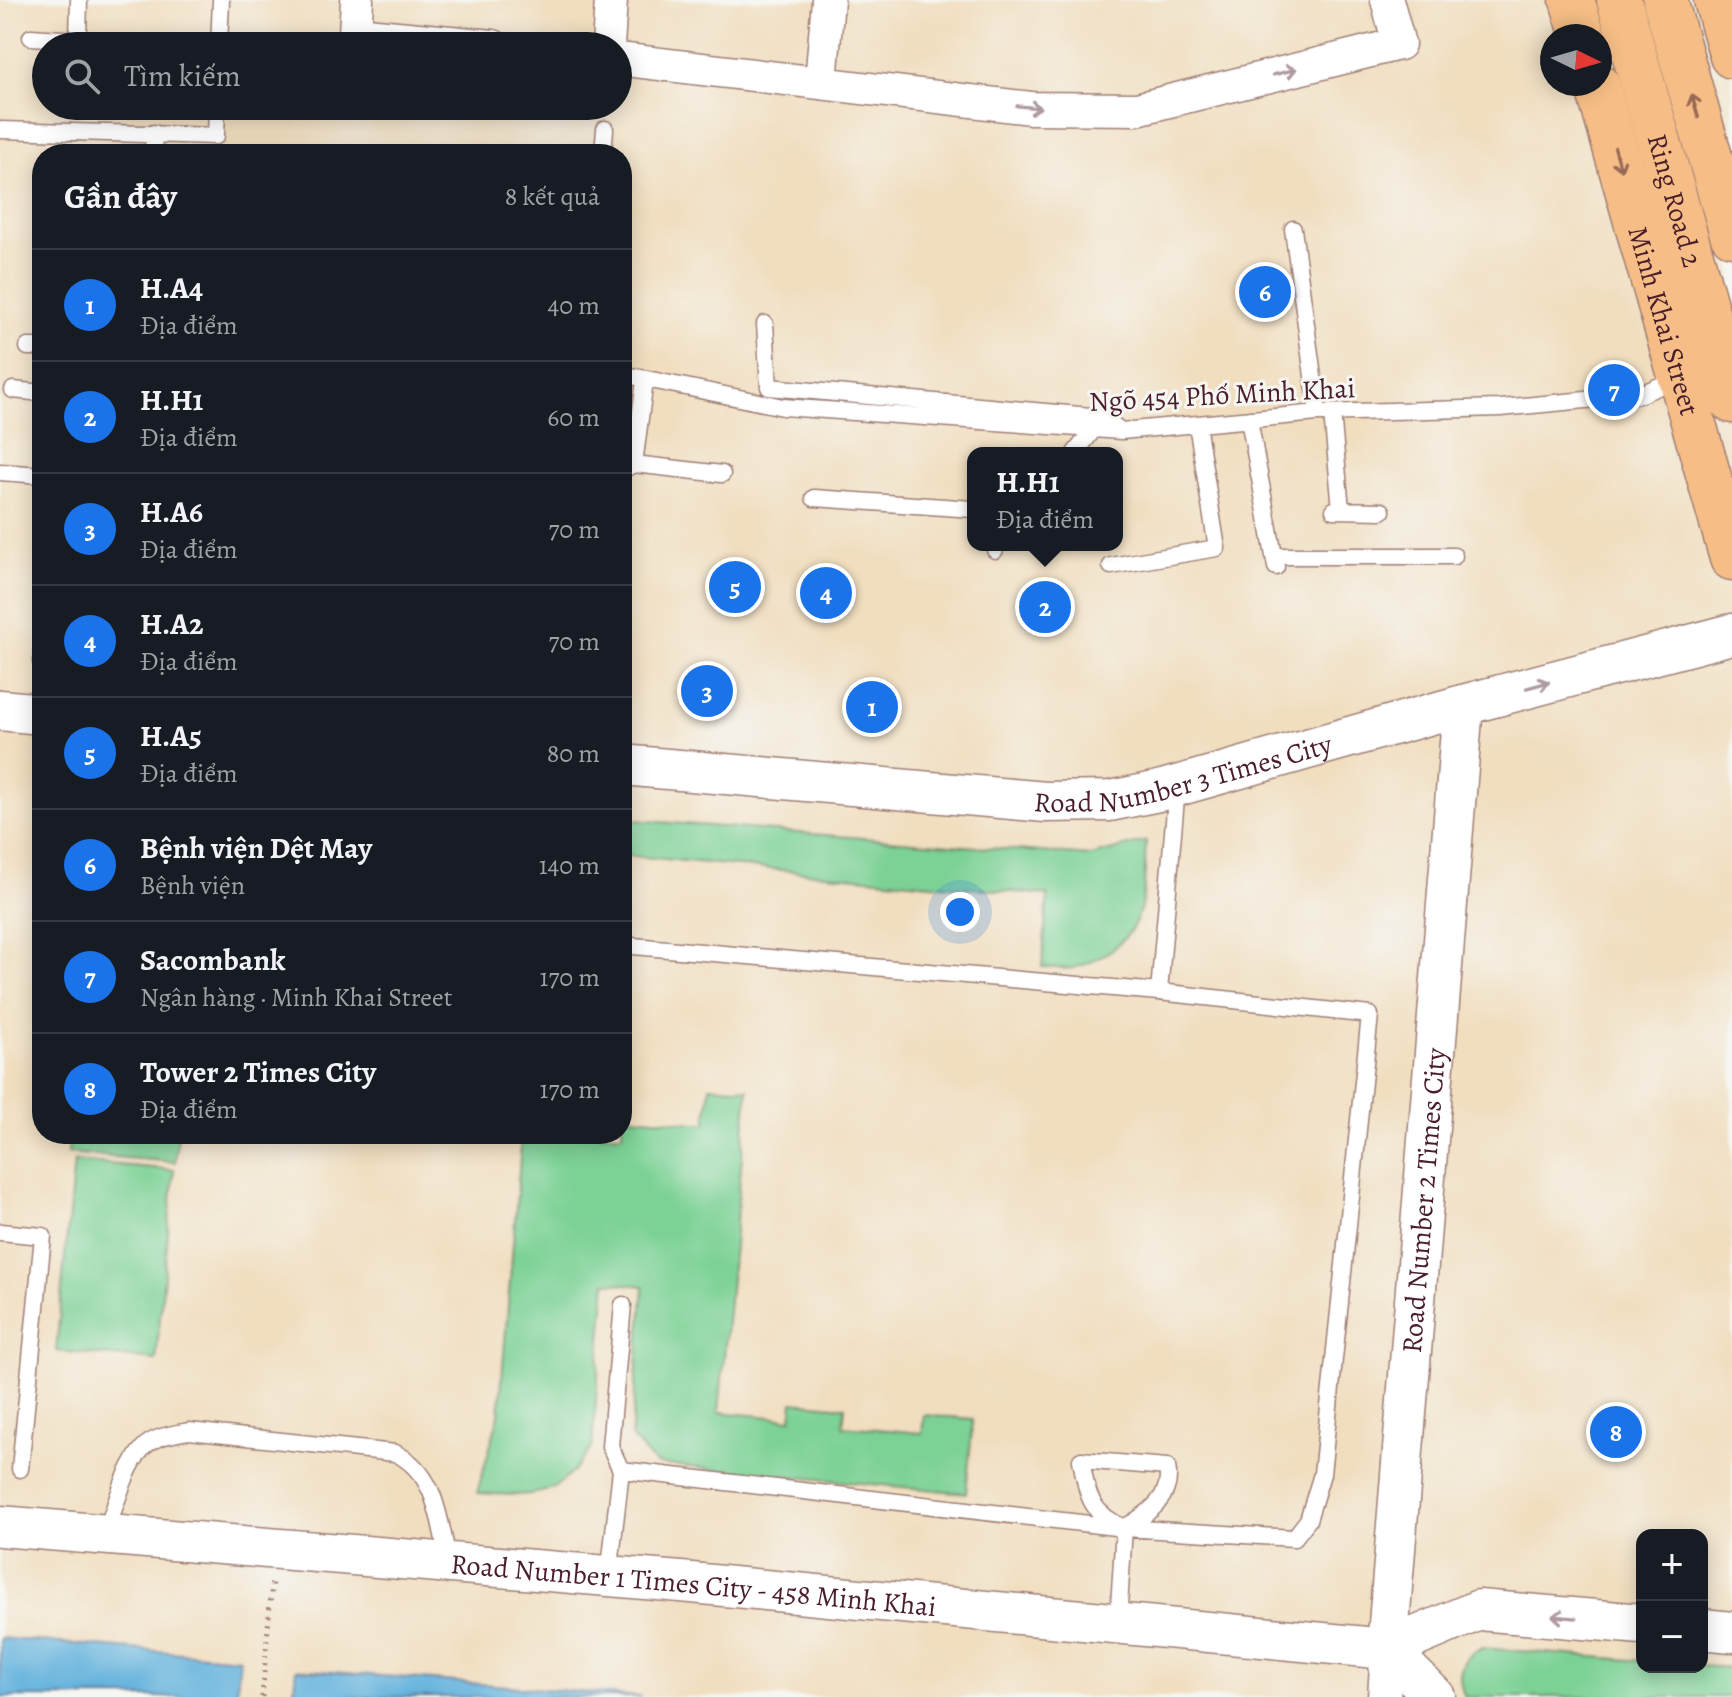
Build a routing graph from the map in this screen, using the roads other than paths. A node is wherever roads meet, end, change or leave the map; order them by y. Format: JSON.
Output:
{"nodes":[{"id":1,"x":79,"y":0,"type":"edge"},
{"id":2,"x":221,"y":0,"type":"edge"},
{"id":3,"x":357,"y":0,"type":"edge"},
{"id":4,"x":611,"y":0,"type":"edge"},
{"id":5,"x":828,"y":0,"type":"edge"},
{"id":6,"x":1387,"y":0,"type":"edge"},
{"id":7,"x":1572,"y":0,"type":"edge"},
{"id":8,"x":1619,"y":0,"type":"edge"},
{"id":9,"x":1665,"y":0,"type":"edge"},
{"id":10,"x":1716,"y":0,"type":"edge"},
{"id":11,"x":1579,"y":24,"type":"edge"},
{"id":12,"x":78,"y":32,"type":"edge"},
{"id":13,"x":220,"y":32,"type":"edge"},
{"id":14,"x":355,"y":32,"type":"edge"},
{"id":15,"x":609,"y":32,"type":"edge"},
{"id":16,"x":1732,"y":56,"type":"edge"},
{"id":17,"x":632,"y":61,"type":"edge"},
{"id":18,"x":821,"y":82,"type":"junction"},
{"id":19,"x":1600,"y":96,"type":"edge"},
{"id":20,"x":217,"y":120,"type":"edge"},
{"id":21,"x":605,"y":129,"type":"dead end"},
{"id":22,"x":0,"y":130,"type":"edge"},
{"id":23,"x":154,"y":133,"type":"junction"},
{"id":24,"x":153,"y":144,"type":"edge"},
{"id":25,"x":604,"y":144,"type":"edge"},
{"id":26,"x":1293,"y":229,"type":"dead end"},
{"id":27,"x":1732,"y":234,"type":"edge"},
{"id":28,"x":765,"y":324,"type":"dead end"},
{"id":29,"x":632,"y":377,"type":"edge"},
{"id":30,"x":1681,"y":377,"type":"junction"},
{"id":31,"x":645,"y":380,"type":"junction"},
{"id":32,"x":13,"y":390,"type":"dead end"},
{"id":33,"x":32,"y":392,"type":"edge"},
{"id":34,"x":1732,"y":401,"type":"edge"},
{"id":35,"x":1325,"y":413,"type":"junction"},
{"id":36,"x":1249,"y":419,"type":"junction"},
{"id":37,"x":1197,"y":424,"type":"junction"},
{"id":38,"x":1094,"y":429,"type":"junction"},
{"id":39,"x":1121,"y":431,"type":"junction"},
{"id":40,"x":632,"y":447,"type":"edge"},
{"id":41,"x":1080,"y":447,"type":"edge"},
{"id":42,"x":632,"y":467,"type":"edge"},
{"id":43,"x":0,"y":472,"type":"edge"},
{"id":44,"x":32,"y":474,"type":"edge"},
{"id":45,"x":722,"y":474,"type":"dead end"},
{"id":46,"x":814,"y":498,"type":"dead end"},
{"id":47,"x":967,"y":509,"type":"edge"},
{"id":48,"x":1382,"y":511,"type":"dead end"},
{"id":49,"x":1454,"y":556,"type":"dead end"},
{"id":50,"x":1732,"y":558,"type":"edge"},
{"id":51,"x":1111,"y":566,"type":"dead end"},
{"id":52,"x":1732,"y":634,"type":"edge"},
{"id":53,"x":1463,"y":705,"type":"junction"},
{"id":54,"x":0,"y":710,"type":"edge"},
{"id":55,"x":32,"y":713,"type":"edge"},
{"id":56,"x":632,"y":766,"type":"edge"},
{"id":57,"x":1177,"y":786,"type":"junction"},
{"id":58,"x":632,"y":946,"type":"edge"},
{"id":59,"x":1159,"y":992,"type":"junction"},
{"id":60,"x":0,"y":1232,"type":"edge"},
{"id":61,"x":623,"y":1305,"type":"dead end"},
{"id":62,"x":20,"y":1469,"type":"dead end"},
{"id":63,"x":621,"y":1470,"type":"junction"},
{"id":64,"x":0,"y":1526,"type":"edge"},
{"id":65,"x":1124,"y":1528,"type":"junction"},
{"id":66,"x":105,"y":1534,"type":"junction"},
{"id":67,"x":450,"y":1564,"type":"junction"},
{"id":68,"x":609,"y":1576,"type":"junction"},
{"id":69,"x":1118,"y":1623,"type":"junction"},
{"id":70,"x":1636,"y":1623,"type":"edge"},
{"id":71,"x":1708,"y":1630,"type":"edge"},
{"id":72,"x":1732,"y":1632,"type":"edge"},
{"id":73,"x":1387,"y":1649,"type":"junction"},
{"id":74,"x":1384,"y":1697,"type":"edge"},
{"id":75,"x":1435,"y":1697,"type":"edge"}],
"edges":[{"from":1,"to":12,"type":"lane"},
{"from":2,"to":13,"type":"lane"},
{"from":3,"to":14,"type":"street"},
{"from":4,"to":15,"type":"street"},
{"from":5,"to":18,"type":"street"},
{"from":18,"to":6,"type":"street","one_way":true},
{"from":7,"to":11,"type":"main road"},
{"from":8,"to":34,"type":"main road","name":"Ring Road 2"},
{"from":27,"to":9,"type":"main road","name":"Ring Road 2","one_way":true},
{"from":10,"to":16,"type":"main road"},
{"from":17,"to":18,"type":"street"},
{"from":19,"to":30,"type":"main road","name":"Minh Khai Street","one_way":true},
{"from":20,"to":23,"type":"lane"},
{"from":21,"to":25,"type":"lane"},
{"from":22,"to":23,"type":"lane"},
{"from":23,"to":24,"type":"lane"},
{"from":26,"to":35,"type":"lane"},
{"from":28,"to":39,"type":"lane"},
{"from":29,"to":31,"type":"lane","name":"Ngõ 454 Phố Minh Khai"},
{"from":30,"to":35,"type":"lane","name":"Ngõ 454 Phố Minh Khai"},
{"from":30,"to":50,"type":"main road","name":"Minh Khai Street"},
{"from":31,"to":38,"type":"lane","name":"Ngõ 454 Phố Minh Khai"},
{"from":31,"to":40,"type":"lane"},
{"from":32,"to":33,"type":"lane"},
{"from":35,"to":36,"type":"lane","name":"Ngõ 454 Phố Minh Khai"},
{"from":35,"to":48,"type":"lane"},
{"from":36,"to":37,"type":"lane","name":"Ngõ 454 Phố Minh Khai"},
{"from":36,"to":49,"type":"lane"},
{"from":37,"to":39,"type":"lane","name":"Ngõ 454 Phố Minh Khai"},
{"from":37,"to":51,"type":"lane"},
{"from":38,"to":39,"type":"lane","name":"Ngõ 454 Phố Minh Khai"},
{"from":38,"to":41,"type":"lane"},
{"from":42,"to":45,"type":"lane"},
{"from":43,"to":44,"type":"lane"},
{"from":46,"to":47,"type":"lane"},
{"from":53,"to":52,"type":"street","name":"Road Number 3 Times City","one_way":true},
{"from":53,"to":57,"type":"street","name":"Road Number 3 Times City"},
{"from":53,"to":73,"type":"street","name":"Road Number 2 Times City"},
{"from":54,"to":55,"type":"street"},
{"from":56,"to":57,"type":"street","name":"Road Number 3 Times City"},
{"from":57,"to":59,"type":"lane"},
{"from":58,"to":59,"type":"lane"},
{"from":59,"to":65,"type":"lane"},
{"from":60,"to":62,"type":"lane"},
{"from":61,"to":63,"type":"lane"},
{"from":63,"to":65,"type":"lane"},
{"from":63,"to":68,"type":"lane"},
{"from":64,"to":66,"type":"street","name":"Road Number 1 Times City - 458 Minh Khai"},
{"from":65,"to":65,"type":"lane"},
{"from":65,"to":69,"type":"lane"},
{"from":66,"to":67,"type":"street","name":"Road Number 1 Times City - 458 Minh Khai"},
{"from":66,"to":67,"type":"lane"},
{"from":67,"to":68,"type":"street","name":"Road Number 1 Times City - 458 Minh Khai"},
{"from":68,"to":69,"type":"street","name":"Road Number 1 Times City - 458 Minh Khai"},
{"from":69,"to":73,"type":"street","name":"Road Number 1 Times City - 458 Minh Khai"},
{"from":70,"to":73,"type":"street","name":"Road Number 1 Times City - 458 Minh Khai","one_way":true},
{"from":71,"to":72,"type":"street"},
{"from":73,"to":74,"type":"street","name":"Road Number 2 Times City"},
{"from":73,"to":75,"type":"street"}]}
